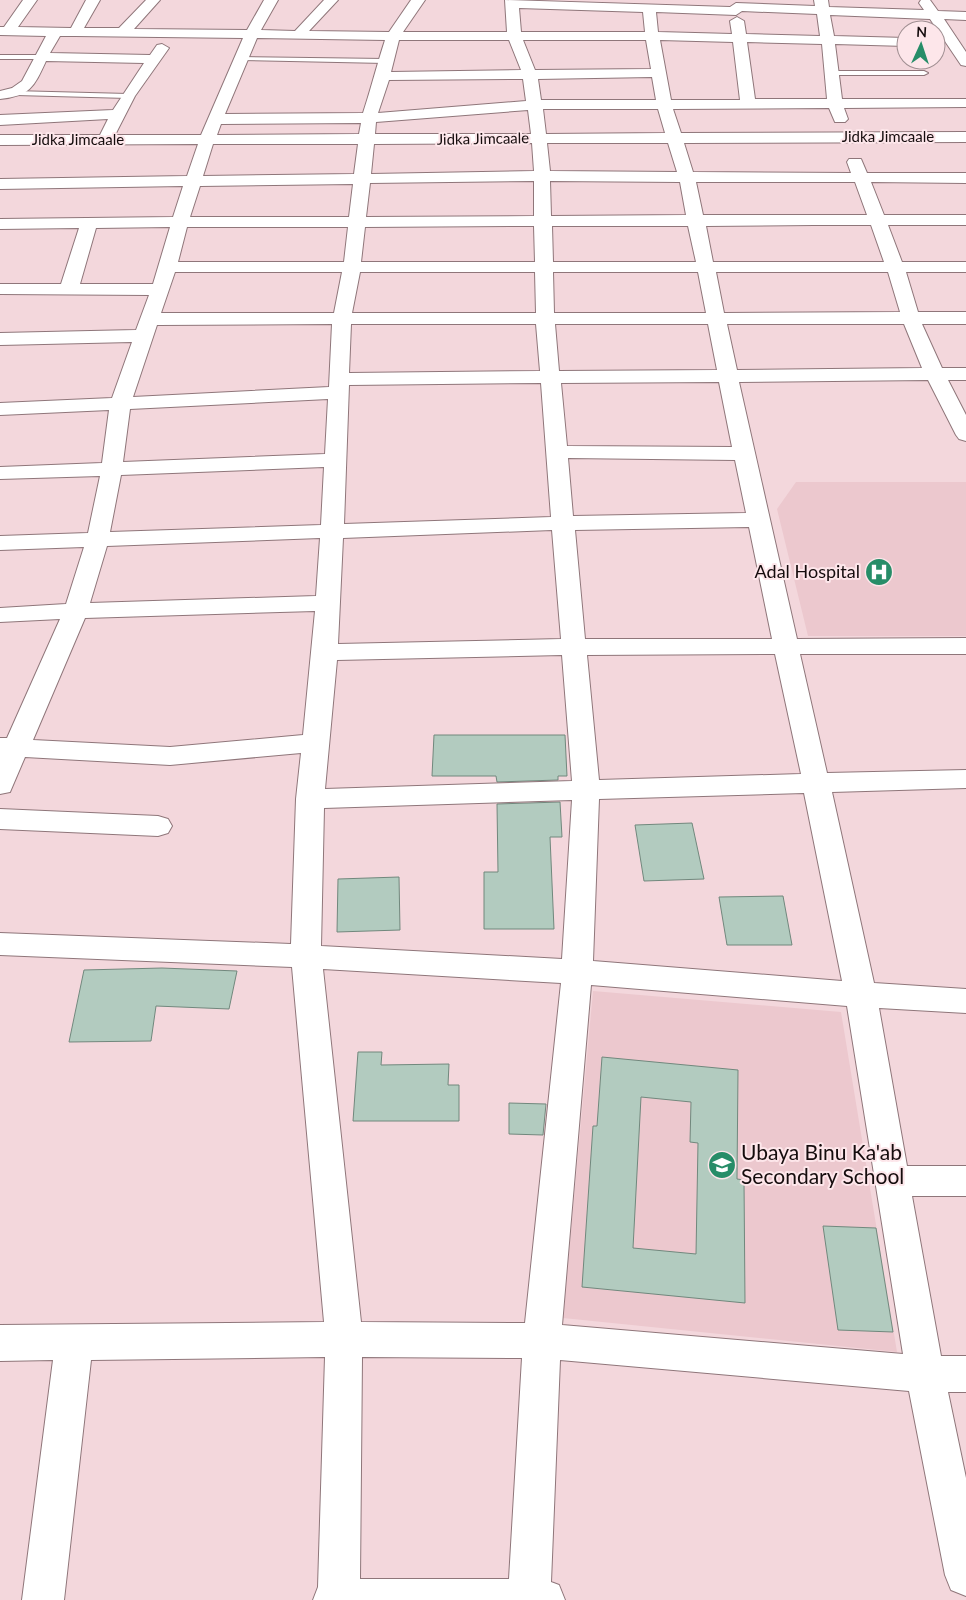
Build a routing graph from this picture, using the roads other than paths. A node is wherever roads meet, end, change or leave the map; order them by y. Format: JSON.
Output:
{"nodes":[{"id":1,"x":30,"y":0,"type":"edge"},
{"id":2,"x":93,"y":0,"type":"edge"},
{"id":3,"x":153,"y":0,"type":"edge"},
{"id":4,"x":271,"y":0,"type":"edge"},
{"id":5,"x":331,"y":0,"type":"edge"},
{"id":6,"x":418,"y":0,"type":"edge"},
{"id":7,"x":924,"y":0,"type":"edge"},
{"id":8,"x":512,"y":2,"type":"edge"},
{"id":9,"x":640,"y":5,"type":"edge"},
{"id":10,"x":822,"y":5,"type":"edge"},
{"id":11,"x":736,"y":6,"type":"edge"},
{"id":12,"x":934,"y":15,"type":"junction"},
{"id":13,"x":966,"y":16,"type":"edge"},
{"id":14,"x":4,"y":31,"type":"edge"},
{"id":15,"x":56,"y":32,"type":"junction"},
{"id":16,"x":75,"y":32,"type":"junction"},
{"id":17,"x":123,"y":32,"type":"junction"},
{"id":18,"x":173,"y":32,"type":"junction"},
{"id":19,"x":252,"y":34,"type":"junction"},
{"id":20,"x":298,"y":35,"type":"junction"},
{"id":21,"x":393,"y":36,"type":"junction"},
{"id":22,"x":514,"y":36,"type":"junction"},
{"id":23,"x":652,"y":36,"type":"junction"},
{"id":24,"x":739,"y":38,"type":"junction"},
{"id":25,"x":828,"y":40,"type":"junction"},
{"id":26,"x":896,"y":42,"type":"edge"},
{"id":27,"x":946,"y":43,"type":"edge"},
{"id":28,"x":960,"y":44,"type":"edge"},
{"id":29,"x":0,"y":57,"type":"edge"},
{"id":30,"x":41,"y":57,"type":"junction"},
{"id":31,"x":154,"y":59,"type":"junction"},
{"id":32,"x":241,"y":59,"type":"junction"},
{"id":33,"x":966,"y":62,"type":"edge"},
{"id":34,"x":384,"y":69,"type":"junction"},
{"id":35,"x":658,"y":73,"type":"junction"},
{"id":36,"x":832,"y":73,"type":"junction"},
{"id":37,"x":924,"y":73,"type":"dead end"},
{"id":38,"x":530,"y":74,"type":"junction"},
{"id":39,"x":16,"y":92,"type":"junction"},
{"id":40,"x":0,"y":95,"type":"edge"},
{"id":41,"x":128,"y":96,"type":"junction"},
{"id":42,"x":748,"y":103,"type":"junction"},
{"id":43,"x":835,"y":103,"type":"junction"},
{"id":44,"x":966,"y":103,"type":"edge"},
{"id":45,"x":664,"y":104,"type":"junction"},
{"id":46,"x":535,"y":105,"type":"junction"},
{"id":47,"x":118,"y":114,"type":"junction"},
{"id":48,"x":215,"y":118,"type":"junction"},
{"id":49,"x":369,"y":118,"type":"junction"},
{"id":50,"x":0,"y":120,"type":"edge"},
{"id":51,"x":845,"y":137,"type":"junction"},
{"id":52,"x":966,"y":137,"type":"edge"},
{"id":53,"x":539,"y":138,"type":"junction"},
{"id":54,"x":676,"y":138,"type":"junction"},
{"id":55,"x":207,"y":139,"type":"junction"},
{"id":56,"x":0,"y":140,"type":"edge"},
{"id":57,"x":105,"y":140,"type":"junction"},
{"id":58,"x":367,"y":140,"type":"junction"},
{"id":59,"x":542,"y":176,"type":"junction"},
{"id":60,"x":687,"y":177,"type":"junction"},
{"id":61,"x":861,"y":177,"type":"junction"},
{"id":62,"x":966,"y":178,"type":"edge"},
{"id":63,"x":361,"y":179,"type":"junction"},
{"id":64,"x":193,"y":180,"type":"junction"},
{"id":65,"x":0,"y":184,"type":"edge"},
{"id":66,"x":542,"y":220,"type":"junction"},
{"id":67,"x":696,"y":220,"type":"junction"},
{"id":68,"x":877,"y":220,"type":"junction"},
{"id":69,"x":966,"y":220,"type":"edge"},
{"id":70,"x":180,"y":221,"type":"junction"},
{"id":71,"x":89,"y":222,"type":"junction"},
{"id":72,"x":358,"y":222,"type":"junction"},
{"id":73,"x":0,"y":224,"type":"edge"},
{"id":74,"x":352,"y":266,"type":"junction"},
{"id":75,"x":545,"y":266,"type":"junction"},
{"id":76,"x":895,"y":266,"type":"junction"},
{"id":77,"x":168,"y":267,"type":"junction"},
{"id":78,"x":706,"y":267,"type":"junction"},
{"id":79,"x":966,"y":267,"type":"edge"},
{"id":80,"x":0,"y":289,"type":"edge"},
{"id":81,"x":69,"y":289,"type":"junction"},
{"id":82,"x":160,"y":290,"type":"junction"},
{"id":83,"x":717,"y":318,"type":"junction"},
{"id":84,"x":966,"y":318,"type":"edge"},
{"id":85,"x":342,"y":319,"type":"junction"},
{"id":86,"x":545,"y":319,"type":"junction"},
{"id":87,"x":911,"y":319,"type":"junction"},
{"id":88,"x":146,"y":328,"type":"junction"},
{"id":89,"x":0,"y":339,"type":"edge"},
{"id":90,"x":966,"y":374,"type":"edge"},
{"id":91,"x":935,"y":375,"type":"junction"},
{"id":92,"x":551,"y":376,"type":"junction"},
{"id":93,"x":727,"y":376,"type":"junction"},
{"id":94,"x":338,"y":386,"type":"junction"},
{"id":95,"x":120,"y":405,"type":"junction"},
{"id":96,"x":0,"y":409,"type":"edge"},
{"id":97,"x":966,"y":436,"type":"edge"},
{"id":98,"x":557,"y":452,"type":"junction"},
{"id":99,"x":744,"y":454,"type":"junction"},
{"id":100,"x":335,"y":460,"type":"junction"},
{"id":101,"x":112,"y":468,"type":"junction"},
{"id":102,"x":0,"y":473,"type":"edge"},
{"id":103,"x":758,"y":520,"type":"junction"},
{"id":104,"x":563,"y":523,"type":"junction"},
{"id":105,"x":332,"y":530,"type":"junction"},
{"id":106,"x":98,"y":538,"type":"junction"},
{"id":107,"x":0,"y":542,"type":"edge"},
{"id":108,"x":327,"y":603,"type":"junction"},
{"id":109,"x":76,"y":610,"type":"junction"},
{"id":110,"x":0,"y":615,"type":"edge"},
{"id":111,"x":786,"y":646,"type":"junction"},
{"id":112,"x":966,"y":646,"type":"edge"},
{"id":113,"x":572,"y":647,"type":"junction"},
{"id":114,"x":325,"y":652,"type":"junction"},
{"id":115,"x":316,"y":743,"type":"junction"},
{"id":116,"x":8,"y":748,"type":"edge"},
{"id":117,"x":966,"y":779,"type":"edge"},
{"id":118,"x":816,"y":783,"type":"junction"},
{"id":119,"x":0,"y":784,"type":"edge"},
{"id":120,"x":586,"y":789,"type":"junction"},
{"id":121,"x":310,"y":799,"type":"junction"},
{"id":122,"x":0,"y":819,"type":"edge"},
{"id":123,"x":158,"y":826,"type":"dead end"},
{"id":124,"x":0,"y":944,"type":"edge"},
{"id":125,"x":306,"y":956,"type":"junction"},
{"id":126,"x":577,"y":972,"type":"junction"},
{"id":127,"x":861,"y":996,"type":"junction"},
{"id":128,"x":966,"y":1001,"type":"edge"},
{"id":129,"x":893,"y":1181,"type":"junction"},
{"id":130,"x":966,"y":1182,"type":"edge"},
{"id":131,"x":344,"y":1339,"type":"junction"},
{"id":132,"x":74,"y":1341,"type":"junction"},
{"id":133,"x":542,"y":1341,"type":"junction"},
{"id":134,"x":0,"y":1343,"type":"edge"},
{"id":135,"x":925,"y":1374,"type":"junction"},
{"id":136,"x":966,"y":1374,"type":"edge"},
{"id":137,"x":966,"y":1575,"type":"edge"},
{"id":138,"x":43,"y":1600,"type":"edge"},
{"id":139,"x":334,"y":1600,"type":"edge"},
{"id":140,"x":339,"y":1600,"type":"edge"},
{"id":141,"x":528,"y":1600,"type":"edge"},
{"id":142,"x":544,"y":1600,"type":"edge"}],
"edges":[{"from":1,"to":14,"type":"street"},
{"from":2,"to":16,"type":"street"},
{"from":3,"to":17,"type":"street"},
{"from":4,"to":19,"type":"street"},
{"from":5,"to":20,"type":"street"},
{"from":6,"to":21,"type":"street"},
{"from":7,"to":12,"type":"street"},
{"from":8,"to":9,"type":"street"},
{"from":8,"to":22,"type":"street"},
{"from":9,"to":11,"type":"street"},
{"from":9,"to":23,"type":"street"},
{"from":10,"to":11,"type":"street"},
{"from":10,"to":12,"type":"street"},
{"from":10,"to":25,"type":"street"},
{"from":11,"to":24,"type":"street"},
{"from":12,"to":13,"type":"street"},
{"from":12,"to":28,"type":"street"},
{"from":14,"to":15,"type":"street"},
{"from":15,"to":16,"type":"street"},
{"from":15,"to":30,"type":"street"},
{"from":16,"to":17,"type":"street"},
{"from":17,"to":18,"type":"street"},
{"from":18,"to":19,"type":"street"},
{"from":18,"to":31,"type":"street"},
{"from":19,"to":20,"type":"street"},
{"from":19,"to":32,"type":"street"},
{"from":20,"to":21,"type":"street"},
{"from":21,"to":22,"type":"street"},
{"from":21,"to":34,"type":"street"},
{"from":22,"to":23,"type":"street"},
{"from":22,"to":38,"type":"street"},
{"from":23,"to":24,"type":"street"},
{"from":23,"to":35,"type":"street"},
{"from":24,"to":25,"type":"street"},
{"from":24,"to":42,"type":"street"},
{"from":25,"to":26,"type":"street"},
{"from":25,"to":36,"type":"street"},
{"from":27,"to":28,"type":"street"},
{"from":28,"to":33,"type":"street"},
{"from":29,"to":30,"type":"lane"},
{"from":30,"to":31,"type":"street"},
{"from":30,"to":39,"type":"street"},
{"from":31,"to":41,"type":"street"},
{"from":32,"to":34,"type":"lane"},
{"from":32,"to":48,"type":"street"},
{"from":34,"to":38,"type":"street"},
{"from":34,"to":49,"type":"street"},
{"from":35,"to":38,"type":"street"},
{"from":35,"to":45,"type":"street"},
{"from":36,"to":37,"type":"lane"},
{"from":36,"to":43,"type":"street"},
{"from":38,"to":46,"type":"street"},
{"from":39,"to":40,"type":"street"},
{"from":39,"to":41,"type":"lane"},
{"from":41,"to":47,"type":"street"},
{"from":42,"to":43,"type":"street"},
{"from":42,"to":45,"type":"street"},
{"from":43,"to":44,"type":"street"},
{"from":43,"to":51,"type":"street"},
{"from":45,"to":46,"type":"street"},
{"from":45,"to":54,"type":"street"},
{"from":46,"to":49,"type":"street"},
{"from":46,"to":53,"type":"street"},
{"from":47,"to":50,"type":"street"},
{"from":47,"to":57,"type":"street"},
{"from":48,"to":49,"type":"street"},
{"from":48,"to":55,"type":"street"},
{"from":49,"to":58,"type":"street"},
{"from":51,"to":52,"type":"street","name":"Jidka Jimcaale"},
{"from":51,"to":54,"type":"street","name":"Jidka Jimcaale"},
{"from":51,"to":61,"type":"street"},
{"from":53,"to":54,"type":"street","name":"Jidka Jimcaale"},
{"from":53,"to":58,"type":"street","name":"Jidka Jimcaale"},
{"from":53,"to":59,"type":"street"},
{"from":54,"to":60,"type":"street"},
{"from":55,"to":57,"type":"street","name":"Jidka Jimcaale"},
{"from":55,"to":58,"type":"street","name":"Jidka Jimcaale"},
{"from":55,"to":64,"type":"street"},
{"from":56,"to":57,"type":"street","name":"Jidka Jimcaale"},
{"from":58,"to":63,"type":"street"},
{"from":59,"to":60,"type":"street"},
{"from":59,"to":63,"type":"street"},
{"from":59,"to":66,"type":"street"},
{"from":60,"to":61,"type":"street"},
{"from":60,"to":67,"type":"street"},
{"from":61,"to":62,"type":"street"},
{"from":61,"to":68,"type":"street"},
{"from":63,"to":64,"type":"street"},
{"from":63,"to":72,"type":"street"},
{"from":64,"to":65,"type":"street"},
{"from":64,"to":70,"type":"street"},
{"from":66,"to":67,"type":"street"},
{"from":66,"to":72,"type":"street"},
{"from":66,"to":75,"type":"street"},
{"from":67,"to":68,"type":"street"},
{"from":67,"to":78,"type":"street"},
{"from":68,"to":69,"type":"street"},
{"from":68,"to":76,"type":"street"},
{"from":70,"to":71,"type":"street"},
{"from":70,"to":72,"type":"street"},
{"from":70,"to":77,"type":"street"},
{"from":71,"to":73,"type":"street"},
{"from":71,"to":81,"type":"street"},
{"from":72,"to":74,"type":"street"},
{"from":74,"to":75,"type":"street"},
{"from":74,"to":77,"type":"street"},
{"from":74,"to":85,"type":"street"},
{"from":75,"to":78,"type":"street"},
{"from":75,"to":86,"type":"street"},
{"from":76,"to":78,"type":"street"},
{"from":76,"to":79,"type":"street"},
{"from":76,"to":87,"type":"street"},
{"from":77,"to":82,"type":"street"},
{"from":78,"to":83,"type":"street"},
{"from":80,"to":81,"type":"street"},
{"from":81,"to":82,"type":"street"},
{"from":82,"to":88,"type":"street"},
{"from":83,"to":86,"type":"street"},
{"from":83,"to":87,"type":"street"},
{"from":83,"to":93,"type":"street"},
{"from":84,"to":87,"type":"street"},
{"from":85,"to":86,"type":"street"},
{"from":85,"to":88,"type":"street"},
{"from":85,"to":94,"type":"street"},
{"from":86,"to":92,"type":"street"},
{"from":87,"to":91,"type":"street"},
{"from":88,"to":89,"type":"street"},
{"from":88,"to":95,"type":"street"},
{"from":90,"to":91,"type":"street"},
{"from":91,"to":93,"type":"street"},
{"from":91,"to":97,"type":"street"},
{"from":92,"to":93,"type":"street"},
{"from":92,"to":94,"type":"street"},
{"from":92,"to":98,"type":"street"},
{"from":93,"to":99,"type":"street"},
{"from":94,"to":95,"type":"street"},
{"from":94,"to":100,"type":"street"},
{"from":95,"to":96,"type":"street"},
{"from":95,"to":101,"type":"street"},
{"from":98,"to":99,"type":"street"},
{"from":98,"to":104,"type":"street"},
{"from":99,"to":103,"type":"street"},
{"from":100,"to":101,"type":"street"},
{"from":100,"to":105,"type":"street"},
{"from":101,"to":102,"type":"street"},
{"from":101,"to":106,"type":"street"},
{"from":103,"to":104,"type":"street"},
{"from":103,"to":111,"type":"street"},
{"from":104,"to":105,"type":"street"},
{"from":104,"to":113,"type":"street"},
{"from":105,"to":106,"type":"street"},
{"from":105,"to":108,"type":"street"},
{"from":106,"to":107,"type":"street"},
{"from":106,"to":109,"type":"street"},
{"from":108,"to":109,"type":"street"},
{"from":108,"to":114,"type":"street"},
{"from":109,"to":110,"type":"street"},
{"from":109,"to":116,"type":"street"},
{"from":111,"to":112,"type":"street"},
{"from":111,"to":113,"type":"street"},
{"from":111,"to":118,"type":"street"},
{"from":113,"to":114,"type":"street"},
{"from":113,"to":120,"type":"street"},
{"from":114,"to":115,"type":"street"},
{"from":115,"to":116,"type":"street"},
{"from":115,"to":121,"type":"street"},
{"from":116,"to":119,"type":"street"},
{"from":117,"to":118,"type":"street"},
{"from":118,"to":120,"type":"street"},
{"from":118,"to":127,"type":"street"},
{"from":120,"to":121,"type":"street"},
{"from":120,"to":126,"type":"street"},
{"from":121,"to":125,"type":"street"},
{"from":122,"to":123,"type":"street"},
{"from":124,"to":125,"type":"street"},
{"from":125,"to":126,"type":"street"},
{"from":125,"to":131,"type":"street"},
{"from":126,"to":127,"type":"street"},
{"from":126,"to":133,"type":"street"},
{"from":127,"to":128,"type":"street"},
{"from":127,"to":129,"type":"street"},
{"from":129,"to":130,"type":"street"},
{"from":129,"to":135,"type":"street"},
{"from":131,"to":132,"type":"street"},
{"from":131,"to":133,"type":"street"},
{"from":131,"to":140,"type":"street"},
{"from":132,"to":134,"type":"street"},
{"from":132,"to":138,"type":"street"},
{"from":133,"to":135,"type":"street"},
{"from":133,"to":141,"type":"street"},
{"from":135,"to":136,"type":"street"},
{"from":135,"to":137,"type":"street"},
{"from":139,"to":140,"type":"street"},
{"from":140,"to":141,"type":"street"},
{"from":141,"to":142,"type":"street"}]}
